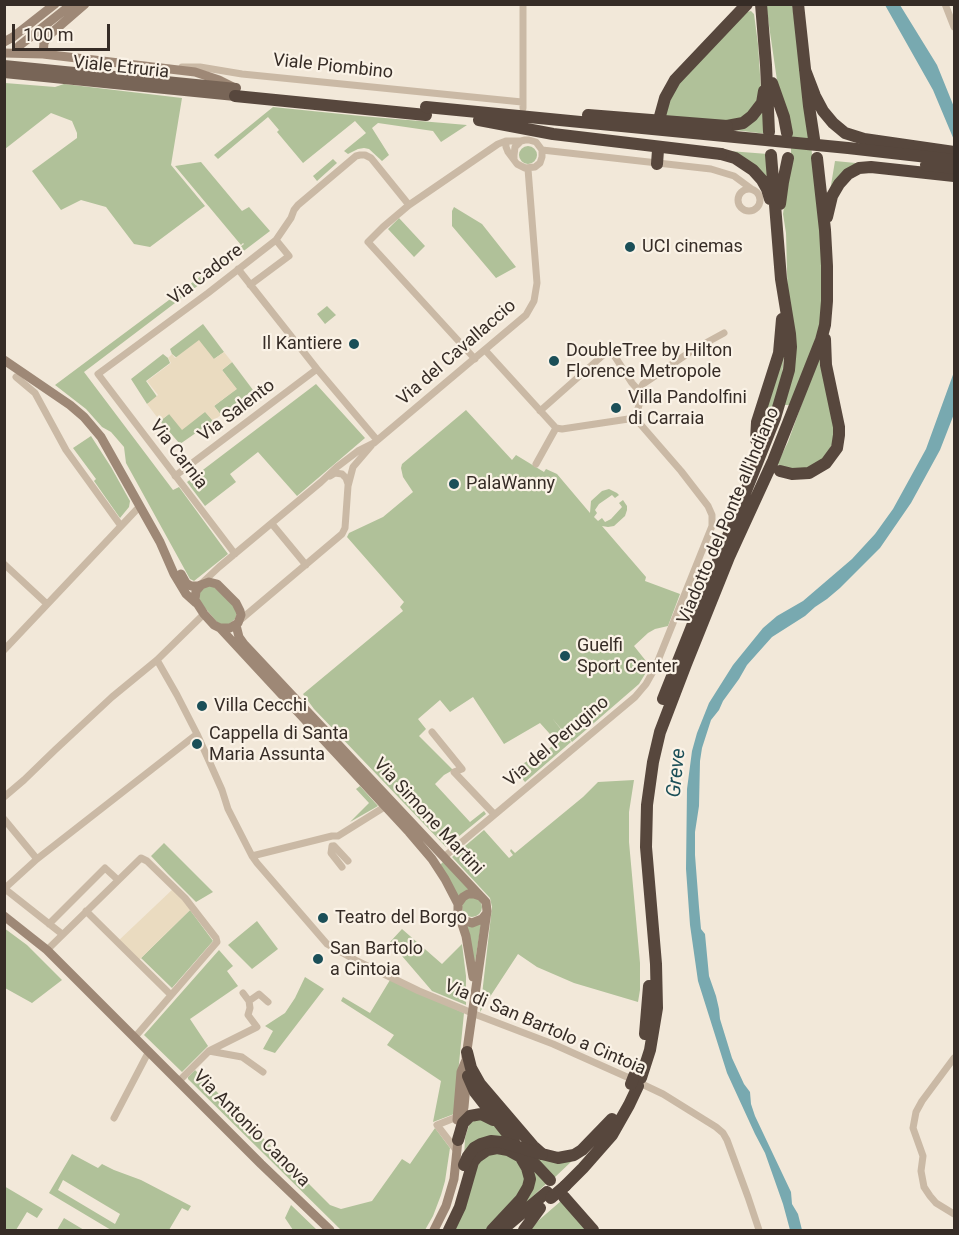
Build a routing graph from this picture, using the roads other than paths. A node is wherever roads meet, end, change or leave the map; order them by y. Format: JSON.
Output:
{"nodes":[{"id":1,"x":55,"y":4,"type":"edge"},
{"id":2,"x":72,"y":4,"type":"edge"},
{"id":3,"x":85,"y":4,"type":"edge"},
{"id":4,"x":523,"y":4,"type":"edge"},
{"id":5,"x":747,"y":4,"type":"edge"},
{"id":6,"x":761,"y":4,"type":"edge"},
{"id":7,"x":798,"y":4,"type":"edge"},
{"id":8,"x":945,"y":4,"type":"edge"},
{"id":9,"x":954,"y":27,"type":"edge"},
{"id":10,"x":4,"y":42,"type":"edge"},
{"id":11,"x":19,"y":46,"type":"dead end"},
{"id":12,"x":4,"y":53,"type":"edge"},
{"id":13,"x":43,"y":54,"type":"junction"},
{"id":14,"x":4,"y":65,"type":"edge"},
{"id":15,"x":140,"y":65,"type":"junction"},
{"id":16,"x":766,"y":65,"type":"junction"},
{"id":17,"x":805,"y":70,"type":"junction"},
{"id":18,"x":4,"y":73,"type":"edge"},
{"id":19,"x":44,"y":77,"type":"junction"},
{"id":20,"x":4,"y":78,"type":"edge"},
{"id":21,"x":235,"y":92,"type":"junction"},
{"id":22,"x":426,"y":111,"type":"junction"},
{"id":23,"x":501,"y":114,"type":"junction"},
{"id":24,"x":660,"y":116,"type":"dead end"},
{"id":25,"x":479,"y":120,"type":"junction"},
{"id":26,"x":515,"y":132,"type":"dead end"},
{"id":27,"x":769,"y":132,"type":"dead end"},
{"id":28,"x":787,"y":133,"type":"dead end"},
{"id":29,"x":814,"y":140,"type":"dead end"},
{"id":30,"x":506,"y":141,"type":"junction"},
{"id":31,"x":521,"y":141,"type":"junction"},
{"id":32,"x":542,"y":150,"type":"junction"},
{"id":33,"x":658,"y":150,"type":"dead end"},
{"id":34,"x":954,"y":152,"type":"edge"},
{"id":35,"x":771,"y":155,"type":"dead end"},
{"id":36,"x":788,"y":158,"type":"dead end"},
{"id":37,"x":817,"y":158,"type":"dead end"},
{"id":38,"x":514,"y":159,"type":"junction"},
{"id":39,"x":954,"y":160,"type":"edge"},
{"id":40,"x":657,"y":164,"type":"junction"},
{"id":41,"x":528,"y":168,"type":"junction"},
{"id":42,"x":954,"y":168,"type":"edge"},
{"id":43,"x":954,"y":176,"type":"edge"},
{"id":44,"x":742,"y":182,"type":"junction"},
{"id":45,"x":753,"y":190,"type":"junction"},
{"id":46,"x":743,"y":191,"type":"junction"},
{"id":47,"x":409,"y":205,"type":"junction"},
{"id":48,"x":825,"y":230,"type":"junction"},
{"id":49,"x":777,"y":238,"type":"junction"},
{"id":50,"x":276,"y":240,"type":"junction"},
{"id":51,"x":238,"y":269,"type":"junction"},
{"id":52,"x":781,"y":279,"type":"junction"},
{"id":53,"x":250,"y":285,"type":"junction"},
{"id":54,"x":789,"y":324,"type":"junction"},
{"id":55,"x":825,"y":325,"type":"junction"},
{"id":56,"x":724,"y":333,"type":"dead end"},
{"id":57,"x":485,"y":350,"type":"junction"},
{"id":58,"x":475,"y":359,"type":"junction"},
{"id":59,"x":4,"y":360,"type":"edge"},
{"id":60,"x":317,"y":369,"type":"junction"},
{"id":61,"x":98,"y":374,"type":"joint"},
{"id":62,"x":16,"y":377,"type":"dead end"},
{"id":63,"x":640,"y":393,"type":"junction"},
{"id":64,"x":540,"y":411,"type":"junction"},
{"id":65,"x":635,"y":417,"type":"junction"},
{"id":66,"x":556,"y":428,"type":"junction"},
{"id":67,"x":756,"y":440,"type":"dead end"},
{"id":68,"x":375,"y":442,"type":"junction"},
{"id":69,"x":536,"y":464,"type":"dead end"},
{"id":70,"x":780,"y":471,"type":"dead end"},
{"id":71,"x":175,"y":476,"type":"junction"},
{"id":72,"x":321,"y":482,"type":"junction"},
{"id":73,"x":348,"y":486,"type":"junction"},
{"id":74,"x":140,"y":506,"type":"junction"},
{"id":75,"x":272,"y":524,"type":"junction"},
{"id":76,"x":121,"y":526,"type":"junction"},
{"id":77,"x":165,"y":550,"type":"junction"},
{"id":78,"x":235,"y":554,"type":"junction"},
{"id":79,"x":4,"y":564,"type":"edge"},
{"id":80,"x":306,"y":565,"type":"junction"},
{"id":81,"x":201,"y":585,"type":"junction"},
{"id":82,"x":196,"y":603,"type":"junction"},
{"id":83,"x":47,"y":604,"type":"junction"},
{"id":84,"x":204,"y":614,"type":"junction"},
{"id":85,"x":238,"y":623,"type":"junction"},
{"id":86,"x":220,"y":628,"type":"junction"},
{"id":87,"x":4,"y":650,"type":"edge"},
{"id":88,"x":157,"y":660,"type":"junction"},
{"id":89,"x":432,"y":732,"type":"dead end"},
{"id":90,"x":197,"y":734,"type":"junction"},
{"id":91,"x":4,"y":797,"type":"edge"},
{"id":92,"x":386,"y":806,"type":"junction"},
{"id":93,"x":494,"y":814,"type":"junction"},
{"id":94,"x":4,"y":819,"type":"edge"},
{"id":95,"x":338,"y":836,"type":"junction"},
{"id":96,"x":326,"y":839,"type":"junction"},
{"id":97,"x":333,"y":846,"type":"junction"},
{"id":98,"x":252,"y":856,"type":"junction"},
{"id":99,"x":444,"y":857,"type":"junction"},
{"id":100,"x":37,"y":859,"type":"junction"},
{"id":101,"x":348,"y":861,"type":"dead end"},
{"id":102,"x":342,"y":867,"type":"dead end"},
{"id":103,"x":118,"y":880,"type":"junction"},
{"id":104,"x":5,"y":889,"type":"edge"},
{"id":105,"x":480,"y":896,"type":"junction"},
{"id":106,"x":458,"y":904,"type":"junction"},
{"id":107,"x":86,"y":911,"type":"junction"},
{"id":108,"x":486,"y":914,"type":"junction"},
{"id":109,"x":4,"y":916,"type":"edge"},
{"id":110,"x":460,"y":917,"type":"junction"},
{"id":111,"x":49,"y":924,"type":"junction"},
{"id":112,"x":62,"y":934,"type":"junction"},
{"id":113,"x":47,"y":950,"type":"junction"},
{"id":114,"x":475,"y":988,"type":"junction"},
{"id":115,"x":243,"y":993,"type":"dead end"},
{"id":116,"x":171,"y":995,"type":"junction"},
{"id":117,"x":249,"y":1001,"type":"junction"},
{"id":118,"x":268,"y":1002,"type":"dead end"},
{"id":119,"x":472,"y":1013,"type":"junction"},
{"id":120,"x":135,"y":1037,"type":"junction"},
{"id":121,"x":149,"y":1051,"type":"junction"},
{"id":122,"x":209,"y":1051,"type":"junction"},
{"id":123,"x":466,"y":1056,"type":"junction"},
{"id":124,"x":954,"y":1058,"type":"edge"},
{"id":125,"x":263,"y":1072,"type":"dead end"},
{"id":126,"x":634,"y":1080,"type":"junction"},
{"id":127,"x":179,"y":1081,"type":"junction"},
{"id":128,"x":457,"y":1117,"type":"junction"},
{"id":129,"x":114,"y":1118,"type":"dead end"},
{"id":130,"x":612,"y":1119,"type":"junction"},
{"id":131,"x":498,"y":1123,"type":"junction"},
{"id":132,"x":514,"y":1142,"type":"junction"},
{"id":133,"x":457,"y":1145,"type":"junction"},
{"id":134,"x":542,"y":1154,"type":"junction"},
{"id":135,"x":520,"y":1156,"type":"junction"},
{"id":136,"x":556,"y":1189,"type":"junction"},
{"id":137,"x":540,"y":1208,"type":"junction"},
{"id":138,"x":954,"y":1214,"type":"edge"},
{"id":139,"x":330,"y":1230,"type":"edge"},
{"id":140,"x":434,"y":1230,"type":"edge"},
{"id":141,"x":447,"y":1230,"type":"edge"},
{"id":142,"x":492,"y":1230,"type":"edge"},
{"id":143,"x":502,"y":1230,"type":"edge"},
{"id":144,"x":514,"y":1230,"type":"edge"},
{"id":145,"x":524,"y":1230,"type":"edge"},
{"id":146,"x":593,"y":1230,"type":"edge"},
{"id":147,"x":759,"y":1230,"type":"edge"}],
"edges":[{"from":1,"to":10,"type":"street"},
{"from":2,"to":11,"type":"street"},
{"from":3,"to":13,"type":"street"},
{"from":4,"to":15,"type":"street","name":"Viale Piombino"},
{"from":5,"to":24,"type":"highway"},
{"from":6,"to":16,"type":"highway"},
{"from":7,"to":17,"type":"highway"},
{"from":8,"to":9,"type":"street"},
{"from":12,"to":13,"type":"street","name":"Viale Piombino"},
{"from":13,"to":15,"type":"street","name":"Viale Piombino"},
{"from":14,"to":21,"type":"main road","name":"Viale Etruria"},
{"from":15,"to":21,"type":"street","name":"Viale Piombino"},
{"from":16,"to":23,"type":"highway","bridge":true},
{"from":16,"to":27,"type":"highway"},
{"from":16,"to":28,"type":"highway"},
{"from":17,"to":29,"type":"highway"},
{"from":17,"to":34,"type":"highway"},
{"from":18,"to":19,"type":"main road","name":"Viale Etruria"},
{"from":19,"to":20,"type":"street"},
{"from":19,"to":21,"type":"main road","name":"Viale Etruria"},
{"from":21,"to":22,"type":"highway"},
{"from":22,"to":23,"type":"highway","bridge":true},
{"from":22,"to":25,"type":"highway"},
{"from":23,"to":39,"type":"highway","bridge":true},
{"from":25,"to":42,"type":"highway","bridge":true},
{"from":25,"to":49,"type":"highway","bridge":true},
{"from":26,"to":30,"type":"street"},
{"from":30,"to":31,"type":"street"},
{"from":30,"to":38,"type":"street"},
{"from":30,"to":47,"type":"street"},
{"from":31,"to":32,"type":"street"},
{"from":31,"to":38,"type":"street"},
{"from":32,"to":40,"type":"street"},
{"from":32,"to":41,"type":"street"},
{"from":33,"to":40,"type":"highway"},
{"from":35,"to":49,"type":"highway","name":"Viadotto del Ponte all'Indiano"},
{"from":36,"to":54,"type":"highway","name":"Viadotto del Ponte all'Indiano"},
{"from":37,"to":48,"type":"highway","name":"Viadotto del Ponte all'Indiano"},
{"from":38,"to":41,"type":"street"},
{"from":40,"to":44,"type":"street"},
{"from":41,"to":57,"type":"street","name":"Via del Cavallaccio"},
{"from":43,"to":48,"type":"highway"},
{"from":44,"to":45,"type":"street"},
{"from":44,"to":46,"type":"street"},
{"from":45,"to":46,"type":"street"},
{"from":45,"to":46,"type":"street"},
{"from":47,"to":50,"type":"street"},
{"from":47,"to":58,"type":"street"},
{"from":48,"to":55,"type":"highway","name":"Viadotto del Ponte all'Indiano"},
{"from":49,"to":52,"type":"highway","name":"Viadotto del Ponte all'Indiano"},
{"from":50,"to":51,"type":"street","name":"Via Cadore"},
{"from":50,"to":53,"type":"street","name":"Via Cadore"},
{"from":51,"to":53,"type":"street"},
{"from":51,"to":61,"type":"street","name":"Via Cadore"},
{"from":52,"to":54,"type":"highway","name":"Viadotto del Ponte all'Indiano"},
{"from":52,"to":67,"type":"highway"},
{"from":53,"to":60,"type":"street"},
{"from":54,"to":126,"type":"highway","name":"Viadotto del Ponte all'Indiano"},
{"from":55,"to":70,"type":"highway"},
{"from":55,"to":126,"type":"highway","name":"Viadotto del Ponte all'Indiano"},
{"from":56,"to":63,"type":"street"},
{"from":57,"to":58,"type":"street","name":"Via del Cavallaccio"},
{"from":57,"to":64,"type":"street"},
{"from":58,"to":68,"type":"street","name":"Via del Cavallaccio"},
{"from":59,"to":74,"type":"street","name":"Via Simone Martini"},
{"from":60,"to":68,"type":"street"},
{"from":60,"to":71,"type":"street","name":"Via Salento"},
{"from":61,"to":71,"type":"street","name":"Via Carnia"},
{"from":62,"to":76,"type":"street"},
{"from":63,"to":64,"type":"street"},
{"from":63,"to":65,"type":"street"},
{"from":64,"to":66,"type":"street"},
{"from":65,"to":66,"type":"street"},
{"from":65,"to":93,"type":"street","name":"Via del Perugino"},
{"from":66,"to":69,"type":"street"},
{"from":68,"to":72,"type":"street","name":"Via del Cavallaccio"},
{"from":68,"to":73,"type":"street"},
{"from":71,"to":78,"type":"street","name":"Via Carnia"},
{"from":72,"to":73,"type":"street"},
{"from":72,"to":75,"type":"street","name":"Via del Cavallaccio"},
{"from":73,"to":80,"type":"street"},
{"from":74,"to":76,"type":"street"},
{"from":74,"to":77,"type":"street","name":"Via Simone Martini"},
{"from":75,"to":78,"type":"street","name":"Via del Cavallaccio"},
{"from":75,"to":80,"type":"street"},
{"from":76,"to":83,"type":"street"},
{"from":77,"to":81,"type":"street","name":"Via Simone Martini"},
{"from":77,"to":82,"type":"street","name":"Via Simone Martini"},
{"from":78,"to":81,"type":"street","name":"Via del Cavallaccio"},
{"from":79,"to":83,"type":"street"},
{"from":80,"to":85,"type":"street"},
{"from":81,"to":82,"type":"street"},
{"from":81,"to":85,"type":"street","name":"Via Simone Martini"},
{"from":82,"to":84,"type":"street","name":"Via Simone Martini"},
{"from":83,"to":87,"type":"street"},
{"from":84,"to":86,"type":"street","name":"Via Simone Martini"},
{"from":84,"to":88,"type":"street"},
{"from":85,"to":86,"type":"street"},
{"from":85,"to":99,"type":"street","name":"Via Simone Martini"},
{"from":86,"to":92,"type":"street","name":"Via Simone Martini"},
{"from":88,"to":90,"type":"street","name":"Via di San Bartolo a Cintoia"},
{"from":88,"to":91,"type":"street"},
{"from":89,"to":93,"type":"street"},
{"from":90,"to":98,"type":"street","name":"Via di San Bartolo a Cintoia"},
{"from":90,"to":100,"type":"street"},
{"from":92,"to":95,"type":"street"},
{"from":92,"to":106,"type":"street","name":"Via Simone Martini"},
{"from":93,"to":99,"type":"street","name":"Via del Perugino"},
{"from":94,"to":100,"type":"street"},
{"from":95,"to":96,"type":"street"},
{"from":95,"to":97,"type":"street"},
{"from":96,"to":97,"type":"street"},
{"from":96,"to":98,"type":"street"},
{"from":97,"to":101,"type":"street"},
{"from":97,"to":102,"type":"street"},
{"from":98,"to":119,"type":"street","name":"Via di San Bartolo a Cintoia"},
{"from":99,"to":105,"type":"street","name":"Via Simone Martini"},
{"from":100,"to":104,"type":"street"},
{"from":103,"to":107,"type":"street"},
{"from":103,"to":111,"type":"street"},
{"from":103,"to":116,"type":"street"},
{"from":104,"to":111,"type":"street"},
{"from":105,"to":106,"type":"street","name":"Via Simone Martini"},
{"from":105,"to":108,"type":"street","name":"Via Simone Martini"},
{"from":106,"to":110,"type":"street","name":"Via Simone Martini"},
{"from":107,"to":112,"type":"street"},
{"from":107,"to":116,"type":"street"},
{"from":108,"to":110,"type":"street"},
{"from":108,"to":114,"type":"street","name":"Via Simone Martini"},
{"from":109,"to":113,"type":"street","name":"Via Antonio Canova"},
{"from":110,"to":114,"type":"street","name":"Via Simone Martini"},
{"from":111,"to":112,"type":"street"},
{"from":112,"to":113,"type":"street"},
{"from":113,"to":120,"type":"street","name":"Via Antonio Canova"},
{"from":114,"to":119,"type":"street","name":"Via Simone Martini"},
{"from":115,"to":117,"type":"street"},
{"from":116,"to":120,"type":"street"},
{"from":117,"to":118,"type":"street"},
{"from":117,"to":122,"type":"street"},
{"from":119,"to":123,"type":"street","name":"Via Simone Martini"},
{"from":119,"to":126,"type":"street","name":"Via di San Bartolo a Cintoia"},
{"from":120,"to":121,"type":"street","name":"Via Antonio Canova"},
{"from":121,"to":127,"type":"street","name":"Via Antonio Canova"},
{"from":121,"to":129,"type":"street"},
{"from":122,"to":125,"type":"street"},
{"from":122,"to":127,"type":"street"},
{"from":123,"to":128,"type":"street","name":"Via Simone Martini"},
{"from":123,"to":131,"type":"highway"},
{"from":123,"to":133,"type":"street","name":"Via Simone Martini"},
{"from":123,"to":134,"type":"highway"},
{"from":124,"to":138,"type":"street"},
{"from":126,"to":130,"type":"highway","name":"Viadotto del Ponte all'Indiano"},
{"from":126,"to":136,"type":"highway","name":"Viadotto del Ponte all'Indiano"},
{"from":126,"to":147,"type":"street","name":"Via di San Bartolo a Cintoia"},
{"from":127,"to":139,"type":"street","name":"Via Antonio Canova"},
{"from":128,"to":133,"type":"street","name":"Via Simone Martini"},
{"from":128,"to":133,"type":"street"},
{"from":130,"to":134,"type":"highway"},
{"from":130,"to":136,"type":"highway","name":"Viadotto del Ponte all'Indiano"},
{"from":131,"to":132,"type":"highway"},
{"from":131,"to":133,"type":"highway"},
{"from":132,"to":135,"type":"highway"},
{"from":132,"to":136,"type":"highway"},
{"from":133,"to":140,"type":"street","name":"Via Simone Martini"},
{"from":134,"to":141,"type":"highway","bridge":true},
{"from":135,"to":141,"type":"highway"},
{"from":135,"to":142,"type":"highway"},
{"from":136,"to":137,"type":"highway","name":"Viadotto del Ponte all'Indiano"},
{"from":136,"to":143,"type":"highway","name":"Viadotto del Ponte all'Indiano"},
{"from":136,"to":146,"type":"highway"},
{"from":137,"to":144,"type":"highway","name":"Viadotto del Ponte all'Indiano"},
{"from":137,"to":145,"type":"highway"}]}
